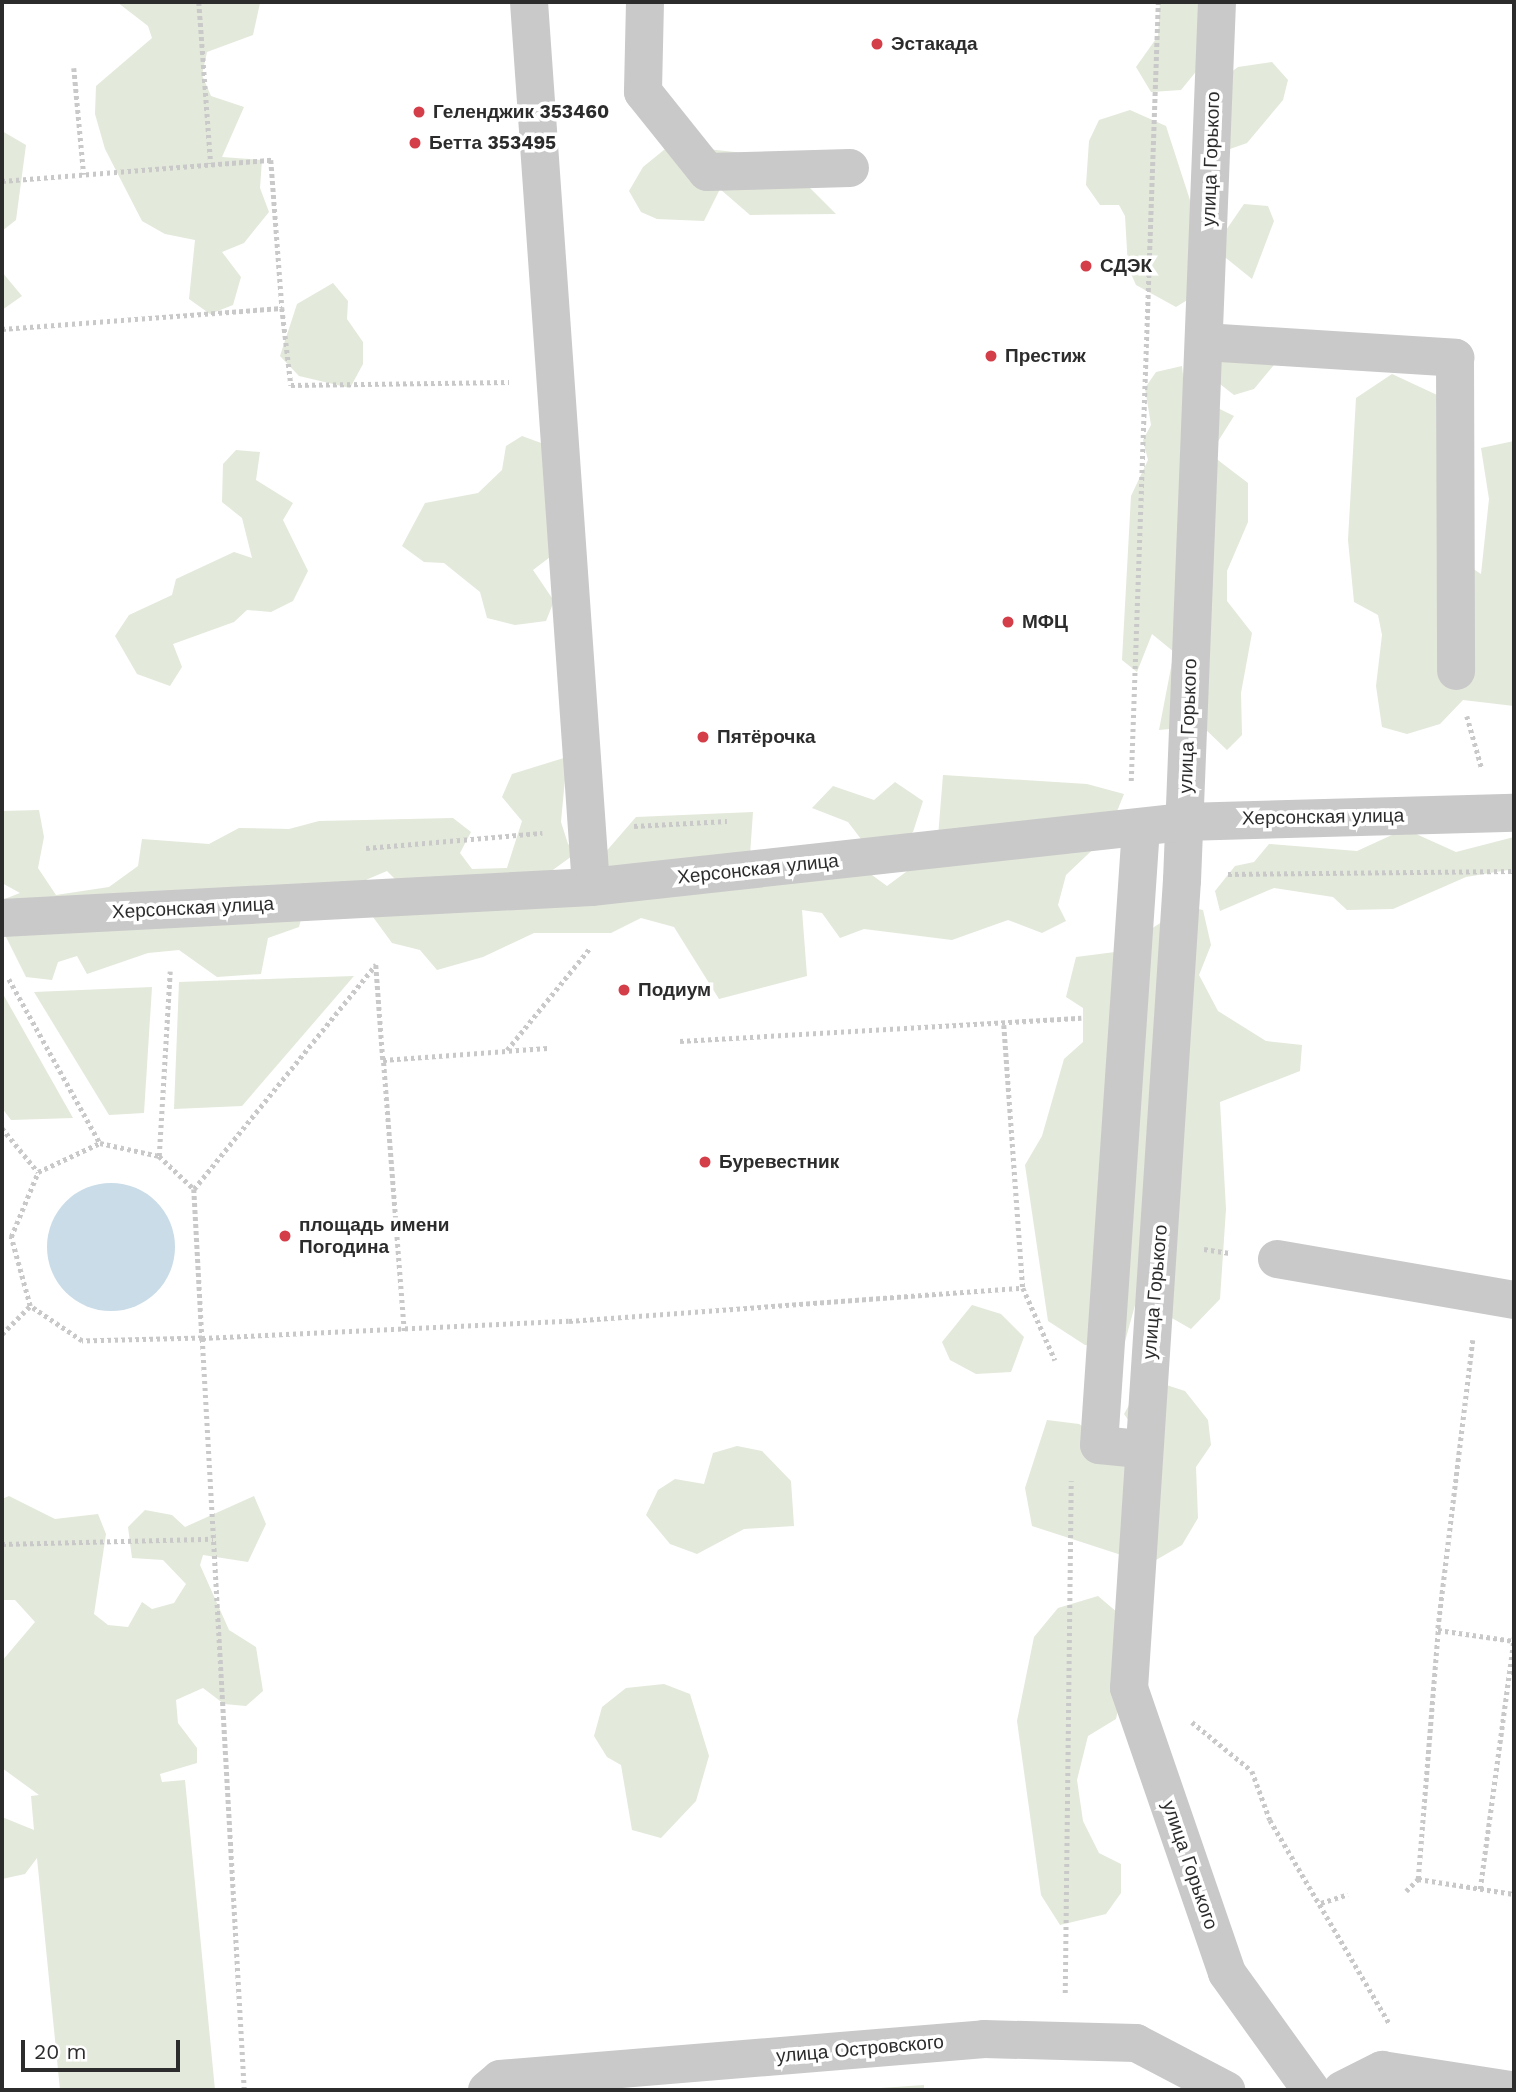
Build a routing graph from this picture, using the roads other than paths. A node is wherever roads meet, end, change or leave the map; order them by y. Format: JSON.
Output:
{"nodes":[{"id":1,"x":529,"y":2,"type":"edge"},
{"id":2,"x":645,"y":2,"type":"edge"},
{"id":3,"x":1217,"y":2,"type":"edge"},
{"id":4,"x":850,"y":168,"type":"dead end"},
{"id":5,"x":1204,"y":342,"type":"junction"},
{"id":6,"x":1456,"y":671,"type":"road end"},
{"id":7,"x":1514,"y":813,"type":"edge"},
{"id":8,"x":1184,"y":822,"type":"junction"},
{"id":9,"x":1141,"y":827,"type":"junction"},
{"id":10,"x":591,"y":887,"type":"junction"},
{"id":11,"x":2,"y":918,"type":"edge"},
{"id":12,"x":1277,"y":1259,"type":"dead end"},
{"id":13,"x":1497,"y":1297,"type":"edge"},
{"id":14,"x":1140,"y":1449,"type":"junction"},
{"id":15,"x":487,"y":2090,"type":"edge"},
{"id":16,"x":1226,"y":2090,"type":"edge"},
{"id":17,"x":1311,"y":2090,"type":"edge"},
{"id":18,"x":1342,"y":2090,"type":"edge"},
{"id":19,"x":1510,"y":2090,"type":"edge"}],
"edges":[{"from":1,"to":10,"type":"street"},
{"from":2,"to":4,"type":"street"},
{"from":3,"to":5,"type":"street","name":"улица Горького"},
{"from":5,"to":6,"type":"street"},
{"from":5,"to":8,"type":"street","name":"улица Горького"},
{"from":7,"to":8,"type":"street","name":"Херсонская улица"},
{"from":8,"to":9,"type":"street","name":"Херсонская улица"},
{"from":8,"to":14,"type":"street","name":"улица Горького"},
{"from":9,"to":10,"type":"street","name":"Херсонская улица"},
{"from":9,"to":14,"type":"street"},
{"from":10,"to":11,"type":"street","name":"Херсонская улица"},
{"from":12,"to":13,"type":"street"},
{"from":14,"to":17,"type":"street","name":"улица Горького"},
{"from":15,"to":16,"type":"street","name":"улица Островского"},
{"from":18,"to":19,"type":"street"}]}
